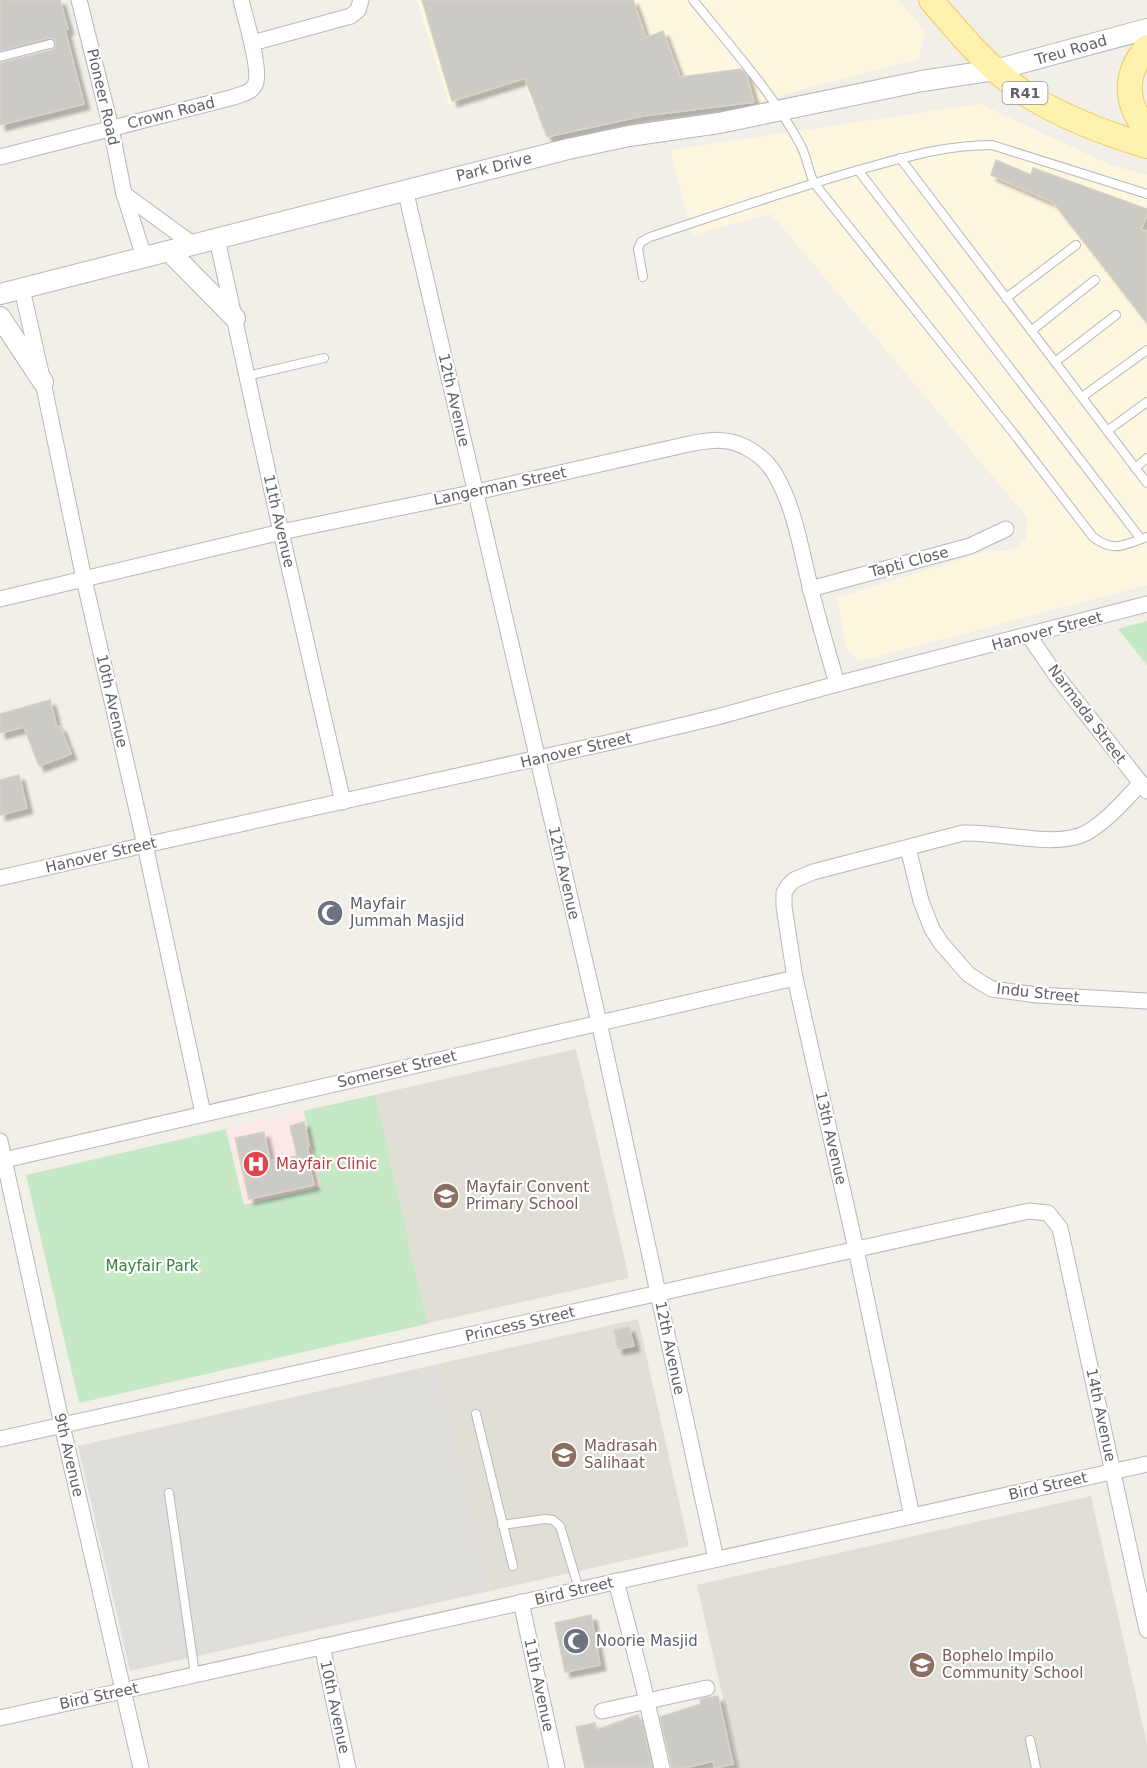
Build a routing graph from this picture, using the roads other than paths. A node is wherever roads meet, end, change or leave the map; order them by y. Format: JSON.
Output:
{"nodes":[{"id":1,"x":79,"y":0,"type":"edge"},
{"id":2,"x":241,"y":0,"type":"edge"},
{"id":3,"x":361,"y":0,"type":"edge"},
{"id":4,"x":693,"y":0,"type":"edge"},
{"id":5,"x":931,"y":0,"type":"edge"},
{"id":6,"x":1147,"y":29,"type":"edge"},
{"id":7,"x":252,"y":43,"type":"junction"},
{"id":8,"x":50,"y":44,"type":"dead end"},
{"id":9,"x":1147,"y":47,"type":"edge"},
{"id":10,"x":0,"y":57,"type":"edge"},
{"id":11,"x":995,"y":70,"type":"junction"},
{"id":12,"x":781,"y":111,"type":"junction"},
{"id":13,"x":111,"y":128,"type":"junction"},
{"id":14,"x":1147,"y":131,"type":"edge"},
{"id":15,"x":1147,"y":146,"type":"edge"},
{"id":16,"x":0,"y":157,"type":"edge"},
{"id":17,"x":900,"y":159,"type":"junction"},
{"id":18,"x":858,"y":170,"type":"junction"},
{"id":19,"x":814,"y":183,"type":"junction"},
{"id":20,"x":405,"y":189,"type":"junction"},
{"id":21,"x":124,"y":194,"type":"junction"},
{"id":22,"x":1147,"y":194,"type":"edge"},
{"id":23,"x":217,"y":239,"type":"junction"},
{"id":24,"x":194,"y":244,"type":"junction"},
{"id":25,"x":1076,"y":245,"type":"dead end"},
{"id":26,"x":169,"y":251,"type":"junction"},
{"id":27,"x":144,"y":257,"type":"junction"},
{"id":28,"x":643,"y":277,"type":"dead end"},
{"id":29,"x":1095,"y":280,"type":"dead end"},
{"id":30,"x":22,"y":289,"type":"junction"},
{"id":31,"x":0,"y":294,"type":"edge"},
{"id":32,"x":1006,"y":298,"type":"junction"},
{"id":33,"x":1116,"y":315,"type":"dead end"},
{"id":34,"x":0,"y":317,"type":"edge"},
{"id":35,"x":235,"y":318,"type":"junction"},
{"id":36,"x":1031,"y":331,"type":"junction"},
{"id":37,"x":1147,"y":350,"type":"edge"},
{"id":38,"x":324,"y":358,"type":"dead end"},
{"id":39,"x":1055,"y":362,"type":"junction"},
{"id":40,"x":247,"y":376,"type":"junction"},
{"id":41,"x":43,"y":382,"type":"junction"},
{"id":42,"x":1082,"y":397,"type":"junction"},
{"id":43,"x":1147,"y":402,"type":"edge"},
{"id":44,"x":1107,"y":431,"type":"junction"},
{"id":45,"x":1147,"y":458,"type":"edge"},
{"id":46,"x":1135,"y":468,"type":"junction"},
{"id":47,"x":1147,"y":483,"type":"edge"},
{"id":48,"x":476,"y":492,"type":"junction"},
{"id":49,"x":1006,"y":529,"type":"dead end"},
{"id":50,"x":281,"y":532,"type":"junction"},
{"id":51,"x":1144,"y":538,"type":"edge"},
{"id":52,"x":84,"y":579,"type":"junction"},
{"id":53,"x":810,"y":589,"type":"junction"},
{"id":54,"x":0,"y":599,"type":"edge"},
{"id":55,"x":1147,"y":604,"type":"edge"},
{"id":56,"x":1029,"y":636,"type":"junction"},
{"id":57,"x":837,"y":684,"type":"junction"},
{"id":58,"x":537,"y":758,"type":"junction"},
{"id":59,"x":1144,"y":787,"type":"edge"},
{"id":60,"x":343,"y":802,"type":"junction"},
{"id":61,"x":145,"y":844,"type":"junction"},
{"id":62,"x":908,"y":848,"type":"junction"},
{"id":63,"x":0,"y":878,"type":"edge"},
{"id":64,"x":795,"y":978,"type":"junction"},
{"id":65,"x":1147,"y":1001,"type":"edge"},
{"id":66,"x":599,"y":1022,"type":"junction"},
{"id":67,"x":203,"y":1113,"type":"junction"},
{"id":68,"x":0,"y":1140,"type":"edge"},
{"id":69,"x":2,"y":1160,"type":"edge"},
{"id":70,"x":1039,"y":1211,"type":"joint"},
{"id":71,"x":856,"y":1249,"type":"junction"},
{"id":72,"x":658,"y":1293,"type":"junction"},
{"id":73,"x":476,"y":1414,"type":"dead end"},
{"id":74,"x":62,"y":1425,"type":"junction"},
{"id":75,"x":0,"y":1438,"type":"edge"},
{"id":76,"x":1147,"y":1464,"type":"edge"},
{"id":77,"x":1113,"y":1471,"type":"junction"},
{"id":78,"x":169,"y":1493,"type":"dead end"},
{"id":79,"x":912,"y":1516,"type":"junction"},
{"id":80,"x":502,"y":1525,"type":"junction"},
{"id":81,"x":716,"y":1559,"type":"junction"},
{"id":82,"x":513,"y":1566,"type":"dead end"},
{"id":83,"x":616,"y":1581,"type":"junction"},
{"id":84,"x":579,"y":1589,"type":"junction"},
{"id":85,"x":521,"y":1602,"type":"junction"},
{"id":86,"x":1147,"y":1630,"type":"edge"},
{"id":87,"x":322,"y":1646,"type":"junction"},
{"id":88,"x":195,"y":1674,"type":"junction"},
{"id":89,"x":707,"y":1688,"type":"dead end"},
{"id":90,"x":124,"y":1690,"type":"junction"},
{"id":91,"x":647,"y":1701,"type":"junction"},
{"id":92,"x":603,"y":1711,"type":"dead end"},
{"id":93,"x":0,"y":1718,"type":"edge"},
{"id":94,"x":1030,"y":1740,"type":"dead end"},
{"id":95,"x":141,"y":1768,"type":"edge"},
{"id":96,"x":348,"y":1768,"type":"edge"},
{"id":97,"x":557,"y":1768,"type":"edge"},
{"id":98,"x":662,"y":1768,"type":"edge"},
{"id":99,"x":1036,"y":1768,"type":"edge"}],
"edges":[{"from":1,"to":13,"type":"street","name":"Pioneer Road"},
{"from":2,"to":7,"type":"street","name":"Crown Road"},
{"from":3,"to":7,"type":"street"},
{"from":4,"to":12,"type":"lane"},
{"from":5,"to":11,"type":"main road","number":"R41"},
{"from":6,"to":11,"type":"street","name":"Treu Road"},
{"from":7,"to":13,"type":"street","name":"Crown Road"},
{"from":8,"to":10,"type":"lane"},
{"from":9,"to":14,"type":"main road"},
{"from":11,"to":12,"type":"street","name":"Park Drive"},
{"from":11,"to":15,"type":"main road","number":"R41"},
{"from":12,"to":19,"type":"lane"},
{"from":12,"to":20,"type":"street","name":"Park Drive"},
{"from":13,"to":16,"type":"street","name":"Crown Road"},
{"from":13,"to":21,"type":"street","name":"Pioneer Road"},
{"from":17,"to":18,"type":"lane"},
{"from":17,"to":22,"type":"lane"},
{"from":17,"to":32,"type":"lane"},
{"from":18,"to":19,"type":"lane"},
{"from":18,"to":51,"type":"lane"},
{"from":19,"to":28,"type":"lane"},
{"from":19,"to":51,"type":"lane"},
{"from":20,"to":23,"type":"street","name":"Park Drive"},
{"from":20,"to":48,"type":"street","name":"12th Avenue"},
{"from":21,"to":24,"type":"street"},
{"from":21,"to":27,"type":"street","name":"Pioneer Road"},
{"from":23,"to":24,"type":"street","name":"Park Drive"},
{"from":23,"to":35,"type":"street","name":"11th Avenue"},
{"from":24,"to":26,"type":"street","name":"Park Drive"},
{"from":25,"to":32,"type":"lane"},
{"from":26,"to":27,"type":"street","name":"Park Drive"},
{"from":26,"to":35,"type":"street"},
{"from":27,"to":30,"type":"street","name":"Park Drive"},
{"from":29,"to":36,"type":"lane"},
{"from":30,"to":31,"type":"street","name":"Park Drive"},
{"from":30,"to":41,"type":"street","name":"10th Avenue"},
{"from":32,"to":36,"type":"lane"},
{"from":33,"to":39,"type":"lane"},
{"from":34,"to":41,"type":"street"},
{"from":35,"to":40,"type":"street","name":"11th Avenue"},
{"from":36,"to":39,"type":"lane"},
{"from":37,"to":42,"type":"lane"},
{"from":38,"to":40,"type":"lane"},
{"from":39,"to":42,"type":"lane"},
{"from":40,"to":50,"type":"street","name":"11th Avenue"},
{"from":41,"to":52,"type":"street","name":"10th Avenue"},
{"from":42,"to":44,"type":"lane"},
{"from":43,"to":44,"type":"lane"},
{"from":44,"to":46,"type":"lane"},
{"from":45,"to":46,"type":"lane"},
{"from":46,"to":47,"type":"lane"},
{"from":48,"to":50,"type":"street","name":"Langerman Street"},
{"from":48,"to":53,"type":"street","name":"Langerman Street"},
{"from":48,"to":58,"type":"street","name":"12th Avenue"},
{"from":49,"to":53,"type":"street","name":"Tapti Close"},
{"from":50,"to":52,"type":"street","name":"Langerman Street"},
{"from":50,"to":60,"type":"street","name":"11th Avenue"},
{"from":52,"to":54,"type":"street","name":"Langerman Street"},
{"from":52,"to":61,"type":"street","name":"10th Avenue"},
{"from":53,"to":57,"type":"street","name":"Langerman Street"},
{"from":55,"to":56,"type":"street","name":"Hanover Street"},
{"from":56,"to":57,"type":"street","name":"Hanover Street"},
{"from":56,"to":59,"type":"street","name":"Narmada Street"},
{"from":57,"to":58,"type":"street","name":"Hanover Street"},
{"from":58,"to":60,"type":"street","name":"Hanover Street"},
{"from":58,"to":66,"type":"street","name":"12th Avenue"},
{"from":59,"to":62,"type":"street","name":"13th Avenue"},
{"from":60,"to":61,"type":"street","name":"Hanover Street"},
{"from":61,"to":63,"type":"street","name":"Hanover Street"},
{"from":61,"to":67,"type":"street","name":"10th Avenue"},
{"from":62,"to":64,"type":"street","name":"13th Avenue"},
{"from":62,"to":65,"type":"street","name":"Indu Street"},
{"from":64,"to":66,"type":"street","name":"Somerset Street"},
{"from":64,"to":71,"type":"street","name":"13th Avenue"},
{"from":66,"to":67,"type":"street","name":"Somerset Street"},
{"from":66,"to":72,"type":"street","name":"12th Avenue"},
{"from":67,"to":69,"type":"street","name":"Somerset Street"},
{"from":68,"to":69,"type":"street","name":"9th Avenue"},
{"from":69,"to":74,"type":"street","name":"9th Avenue"},
{"from":70,"to":71,"type":"street","name":"Princess Street"},
{"from":70,"to":77,"type":"street","name":"14th Avenue"},
{"from":71,"to":72,"type":"street","name":"Princess Street"},
{"from":71,"to":79,"type":"street","name":"13th Avenue"},
{"from":72,"to":74,"type":"street","name":"Princess Street"},
{"from":72,"to":81,"type":"street","name":"12th Avenue"},
{"from":73,"to":80,"type":"lane"},
{"from":74,"to":75,"type":"street","name":"Princess Street"},
{"from":74,"to":90,"type":"street","name":"9th Avenue"},
{"from":76,"to":77,"type":"street","name":"Bird Street"},
{"from":77,"to":79,"type":"street","name":"Bird Street"},
{"from":77,"to":86,"type":"street","name":"14th Avenue"},
{"from":78,"to":88,"type":"lane"},
{"from":79,"to":81,"type":"street","name":"Bird Street"},
{"from":80,"to":82,"type":"lane"},
{"from":80,"to":84,"type":"lane"},
{"from":81,"to":83,"type":"street","name":"Bird Street"},
{"from":83,"to":84,"type":"street","name":"Bird Street"},
{"from":83,"to":91,"type":"street"},
{"from":84,"to":85,"type":"street","name":"Bird Street"},
{"from":85,"to":87,"type":"street","name":"Bird Street"},
{"from":85,"to":97,"type":"street","name":"11th Avenue"},
{"from":87,"to":88,"type":"street","name":"Bird Street"},
{"from":87,"to":96,"type":"street","name":"10th Avenue"},
{"from":88,"to":90,"type":"street","name":"Bird Street"},
{"from":89,"to":91,"type":"street"},
{"from":90,"to":93,"type":"street","name":"Bird Street"},
{"from":90,"to":95,"type":"street","name":"9th Avenue"},
{"from":91,"to":92,"type":"street"},
{"from":91,"to":98,"type":"street"},
{"from":94,"to":99,"type":"lane"}]}
